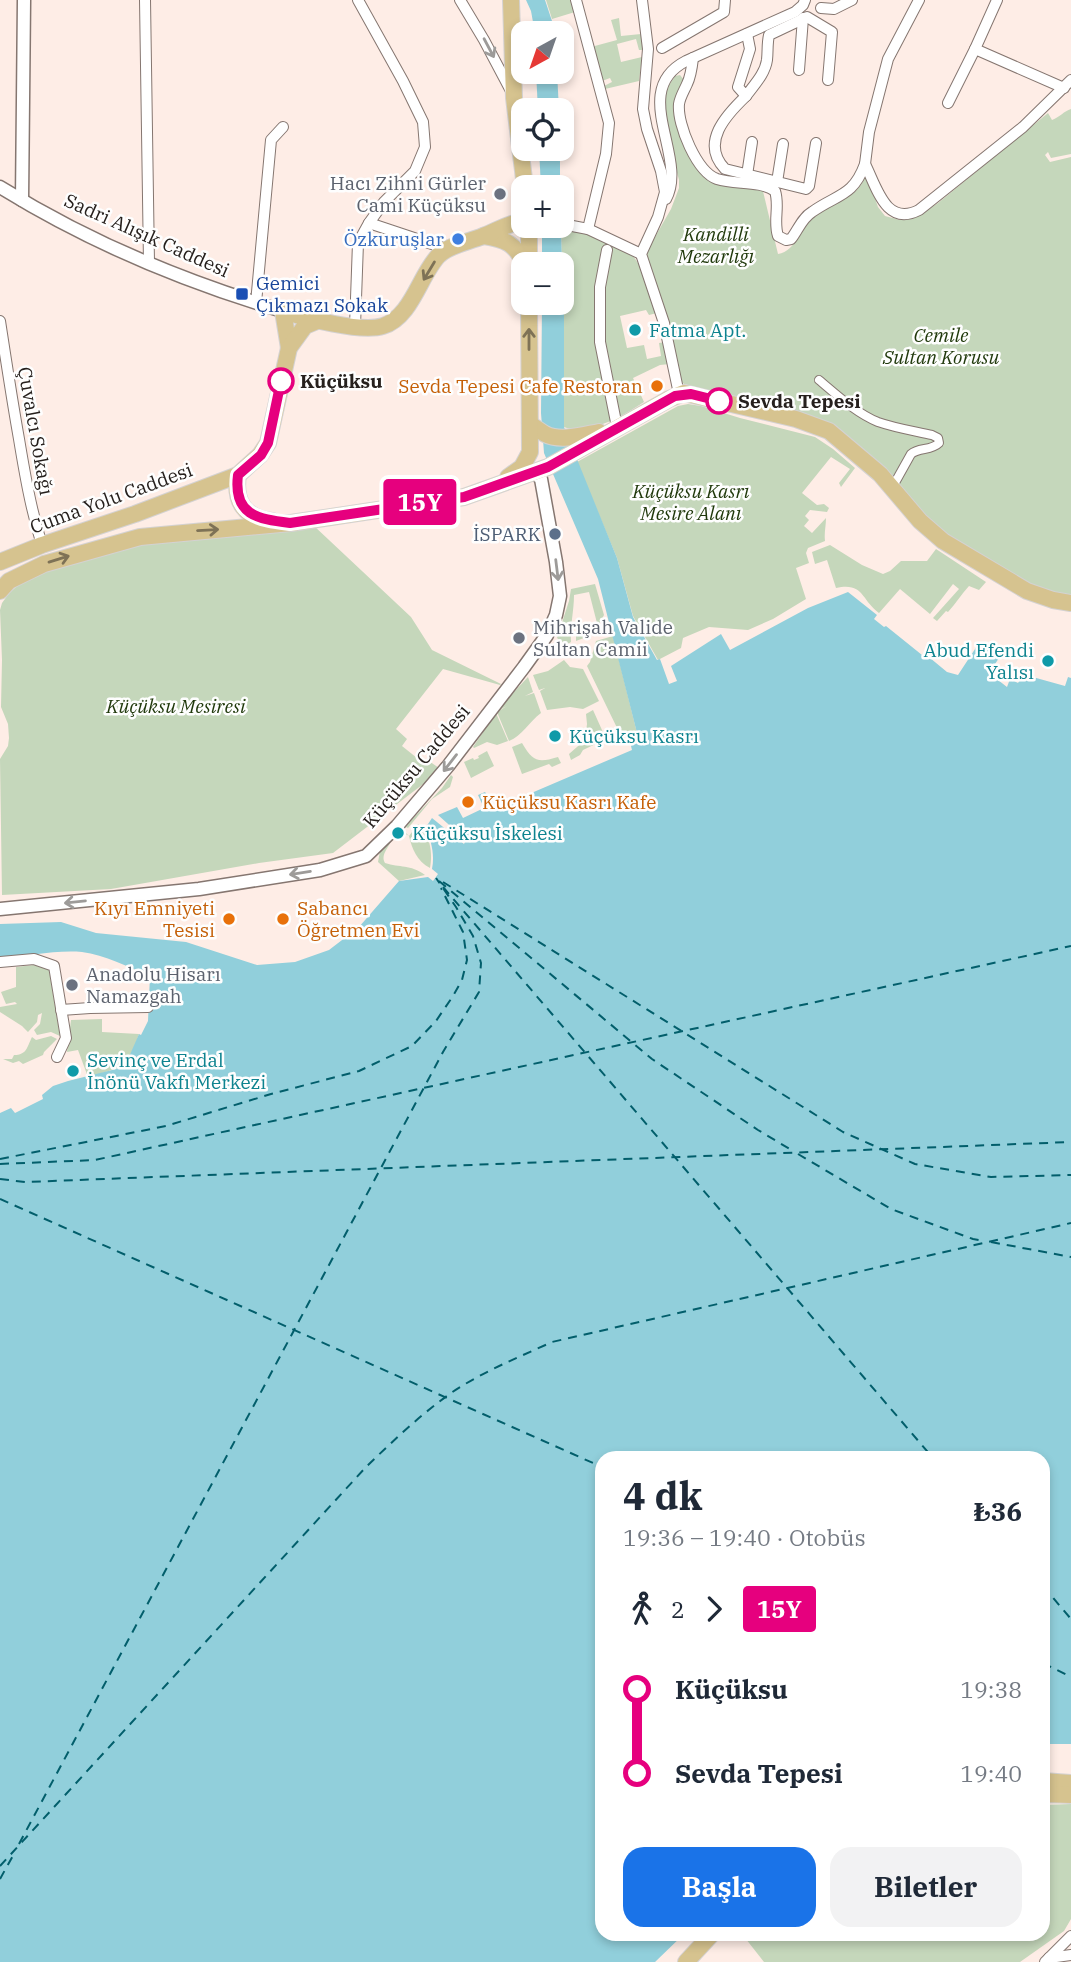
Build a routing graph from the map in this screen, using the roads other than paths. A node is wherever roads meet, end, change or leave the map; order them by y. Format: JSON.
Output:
{"nodes":[{"id":1,"x":24,"y":0,"type":"edge"},
{"id":2,"x":145,"y":0,"type":"edge"},
{"id":3,"x":358,"y":0,"type":"edge"},
{"id":4,"x":460,"y":0,"type":"edge"},
{"id":5,"x":512,"y":0,"type":"edge"},
{"id":6,"x":576,"y":0,"type":"edge"},
{"id":7,"x":642,"y":0,"type":"edge"},
{"id":8,"x":724,"y":0,"type":"edge"},
{"id":9,"x":805,"y":0,"type":"edge"},
{"id":10,"x":852,"y":0,"type":"edge"},
{"id":11,"x":919,"y":0,"type":"edge"},
{"id":12,"x":997,"y":0,"type":"edge"},
{"id":13,"x":821,"y":8,"type":"dead end"},
{"id":14,"x":803,"y":18,"type":"junction"},
{"id":15,"x":747,"y":34,"type":"junction"},
{"id":16,"x":662,"y":48,"type":"dead end"},
{"id":17,"x":975,"y":50,"type":"junction"},
{"id":18,"x":693,"y":58,"type":"junction"},
{"id":19,"x":799,"y":70,"type":"dead end"},
{"id":20,"x":828,"y":80,"type":"dead end"},
{"id":21,"x":1067,"y":84,"type":"edge"},
{"id":22,"x":746,"y":96,"type":"junction"},
{"id":23,"x":514,"y":98,"type":"joint"},
{"id":24,"x":948,"y":103,"type":"dead end"},
{"id":25,"x":283,"y":127,"type":"dead end"},
{"id":26,"x":752,"y":142,"type":"dead end"},
{"id":27,"x":817,"y":143,"type":"dead end"},
{"id":28,"x":783,"y":144,"type":"dead end"},
{"id":29,"x":865,"y":164,"type":"junction"},
{"id":30,"x":747,"y":175,"type":"junction"},
{"id":31,"x":777,"y":182,"type":"junction"},
{"id":32,"x":0,"y":188,"type":"edge"},
{"id":33,"x":22,"y":200,"type":"junction"},
{"id":34,"x":663,"y":204,"type":"junction"},
{"id":35,"x":369,"y":223,"type":"junction"},
{"id":36,"x":511,"y":226,"type":"edge"},
{"id":37,"x":574,"y":226,"type":"edge"},
{"id":38,"x":588,"y":229,"type":"junction"},
{"id":39,"x":484,"y":236,"type":"junction"},
{"id":40,"x":447,"y":249,"type":"junction"},
{"id":41,"x":607,"y":250,"type":"dead end"},
{"id":42,"x":519,"y":252,"type":"edge"},
{"id":43,"x":641,"y":254,"type":"junction"},
{"id":44,"x":149,"y":263,"type":"junction"},
{"id":45,"x":256,"y":303,"type":"junction"},
{"id":46,"x":283,"y":311,"type":"junction"},
{"id":47,"x":529,"y":315,"type":"edge"},
{"id":48,"x":0,"y":321,"type":"edge"},
{"id":49,"x":317,"y":321,"type":"junction"},
{"id":50,"x":355,"y":326,"type":"junction"},
{"id":51,"x":289,"y":348,"type":"junction"},
{"id":52,"x":819,"y":380,"type":"dead end"},
{"id":53,"x":679,"y":394,"type":"junction"},
{"id":54,"x":530,"y":424,"type":"junction"},
{"id":55,"x":614,"y":428,"type":"junction"},
{"id":56,"x":576,"y":443,"type":"junction"},
{"id":57,"x":537,"y":470,"type":"junction"},
{"id":58,"x":238,"y":475,"type":"junction"},
{"id":59,"x":892,"y":488,"type":"junction"},
{"id":60,"x":135,"y":514,"type":"junction"},
{"id":61,"x":290,"y":523,"type":"junction"},
{"id":62,"x":140,"y":537,"type":"junction"},
{"id":63,"x":42,"y":545,"type":"junction"},
{"id":64,"x":0,"y":562,"type":"edge"},
{"id":65,"x":0,"y":591,"type":"edge"},
{"id":66,"x":1071,"y":603,"type":"edge"},
{"id":67,"x":0,"y":909,"type":"edge"},
{"id":68,"x":0,"y":962,"type":"edge"},
{"id":69,"x":148,"y":1007,"type":"dead end"},
{"id":70,"x":61,"y":1010,"type":"junction"},
{"id":71,"x":57,"y":1057,"type":"dead end"},
{"id":72,"x":1050,"y":1782,"type":"edge"},
{"id":73,"x":1071,"y":1783,"type":"edge"},
{"id":74,"x":1050,"y":1794,"type":"edge"},
{"id":75,"x":1071,"y":1795,"type":"edge"},
{"id":76,"x":1071,"y":1936,"type":"edge"},
{"id":77,"x":707,"y":1941,"type":"edge"},
{"id":78,"x":1071,"y":1955,"type":"edge"},
{"id":79,"x":1047,"y":1960,"type":"edge"},
{"id":80,"x":686,"y":1962,"type":"edge"}],
"edges":[{"from":1,"to":33,"type":"street"},
{"from":2,"to":44,"type":"street"},
{"from":3,"to":35,"type":"street"},
{"from":4,"to":23,"type":"street","one_way":true},
{"from":5,"to":23,"type":"main road"},
{"from":6,"to":38,"type":"street"},
{"from":7,"to":34,"type":"street"},
{"from":8,"to":16,"type":"street"},
{"from":9,"to":15,"type":"street"},
{"from":10,"to":13,"type":"street"},
{"from":11,"to":29,"type":"street"},
{"from":12,"to":17,"type":"street"},
{"from":14,"to":19,"type":"street"},
{"from":14,"to":20,"type":"street"},
{"from":14,"to":22,"type":"street"},
{"from":15,"to":18,"type":"street"},
{"from":15,"to":22,"type":"street"},
{"from":17,"to":21,"type":"street"},
{"from":17,"to":24,"type":"street"},
{"from":18,"to":29,"type":"street"},
{"from":18,"to":34,"type":"street"},
{"from":21,"to":29,"type":"street"},
{"from":22,"to":30,"type":"street"},
{"from":25,"to":45,"type":"street"},
{"from":26,"to":30,"type":"street"},
{"from":27,"to":31,"type":"street"},
{"from":28,"to":31,"type":"street"},
{"from":30,"to":31,"type":"street"},
{"from":32,"to":33,"type":"street","name":"Sadri Alışık Caddesi"},
{"from":33,"to":44,"type":"street","name":"Sadri Alışık Caddesi"},
{"from":34,"to":43,"type":"street"},
{"from":35,"to":40,"type":"street"},
{"from":35,"to":50,"type":"street"},
{"from":36,"to":39,"type":"main road"},
{"from":37,"to":38,"type":"street"},
{"from":38,"to":43,"type":"street"},
{"from":39,"to":40,"type":"main road"},
{"from":39,"to":42,"type":"main road"},
{"from":40,"to":50,"type":"main road","one_way":true},
{"from":41,"to":55,"type":"street"},
{"from":43,"to":53,"type":"street"},
{"from":44,"to":45,"type":"street","name":"Sadri Alışık Caddesi"},
{"from":45,"to":46,"type":"street","name":"Sadri Alışık Caddesi"},
{"from":46,"to":49,"type":"main road"},
{"from":46,"to":51,"type":"main road"},
{"from":54,"to":47,"type":"main road","name":"Küçüksu Caddesi","one_way":true},
{"from":48,"to":63,"type":"street","name":"Çuvalcı Sokağı"},
{"from":49,"to":50,"type":"main road"},
{"from":49,"to":51,"type":"main road"},
{"from":51,"to":58,"type":"main road"},
{"from":52,"to":59,"type":"street"},
{"from":53,"to":55,"type":"main road"},
{"from":53,"to":59,"type":"main road"},
{"from":54,"to":56,"type":"main road"},
{"from":54,"to":57,"type":"main road","name":"Küçüksu Caddesi"},
{"from":55,"to":56,"type":"main road"},
{"from":56,"to":57,"type":"main road","name":"Cuma Yolu Caddesi"},
{"from":57,"to":61,"type":"main road","name":"Cuma Yolu Caddesi"},
{"from":57,"to":67,"type":"street","name":"Küçüksu Caddesi","one_way":true},
{"from":58,"to":60,"type":"main road","name":"Cuma Yolu Caddesi"},
{"from":58,"to":61,"type":"main road"},
{"from":59,"to":66,"type":"main road"},
{"from":60,"to":62,"type":"main road"},
{"from":60,"to":63,"type":"main road","name":"Cuma Yolu Caddesi"},
{"from":62,"to":61,"type":"main road","name":"Cuma Yolu Caddesi","one_way":true},
{"from":65,"to":62,"type":"main road","name":"Cuma Yolu Caddesi","one_way":true},
{"from":63,"to":64,"type":"main road","name":"Cuma Yolu Caddesi"},
{"from":68,"to":70,"type":"street"},
{"from":69,"to":70,"type":"street"},
{"from":70,"to":71,"type":"street"},
{"from":72,"to":73,"type":"main road"},
{"from":74,"to":75,"type":"main road"},
{"from":76,"to":79,"type":"street"},
{"from":77,"to":80,"type":"main road"},
{"from":78,"to":79,"type":"street"}]}
